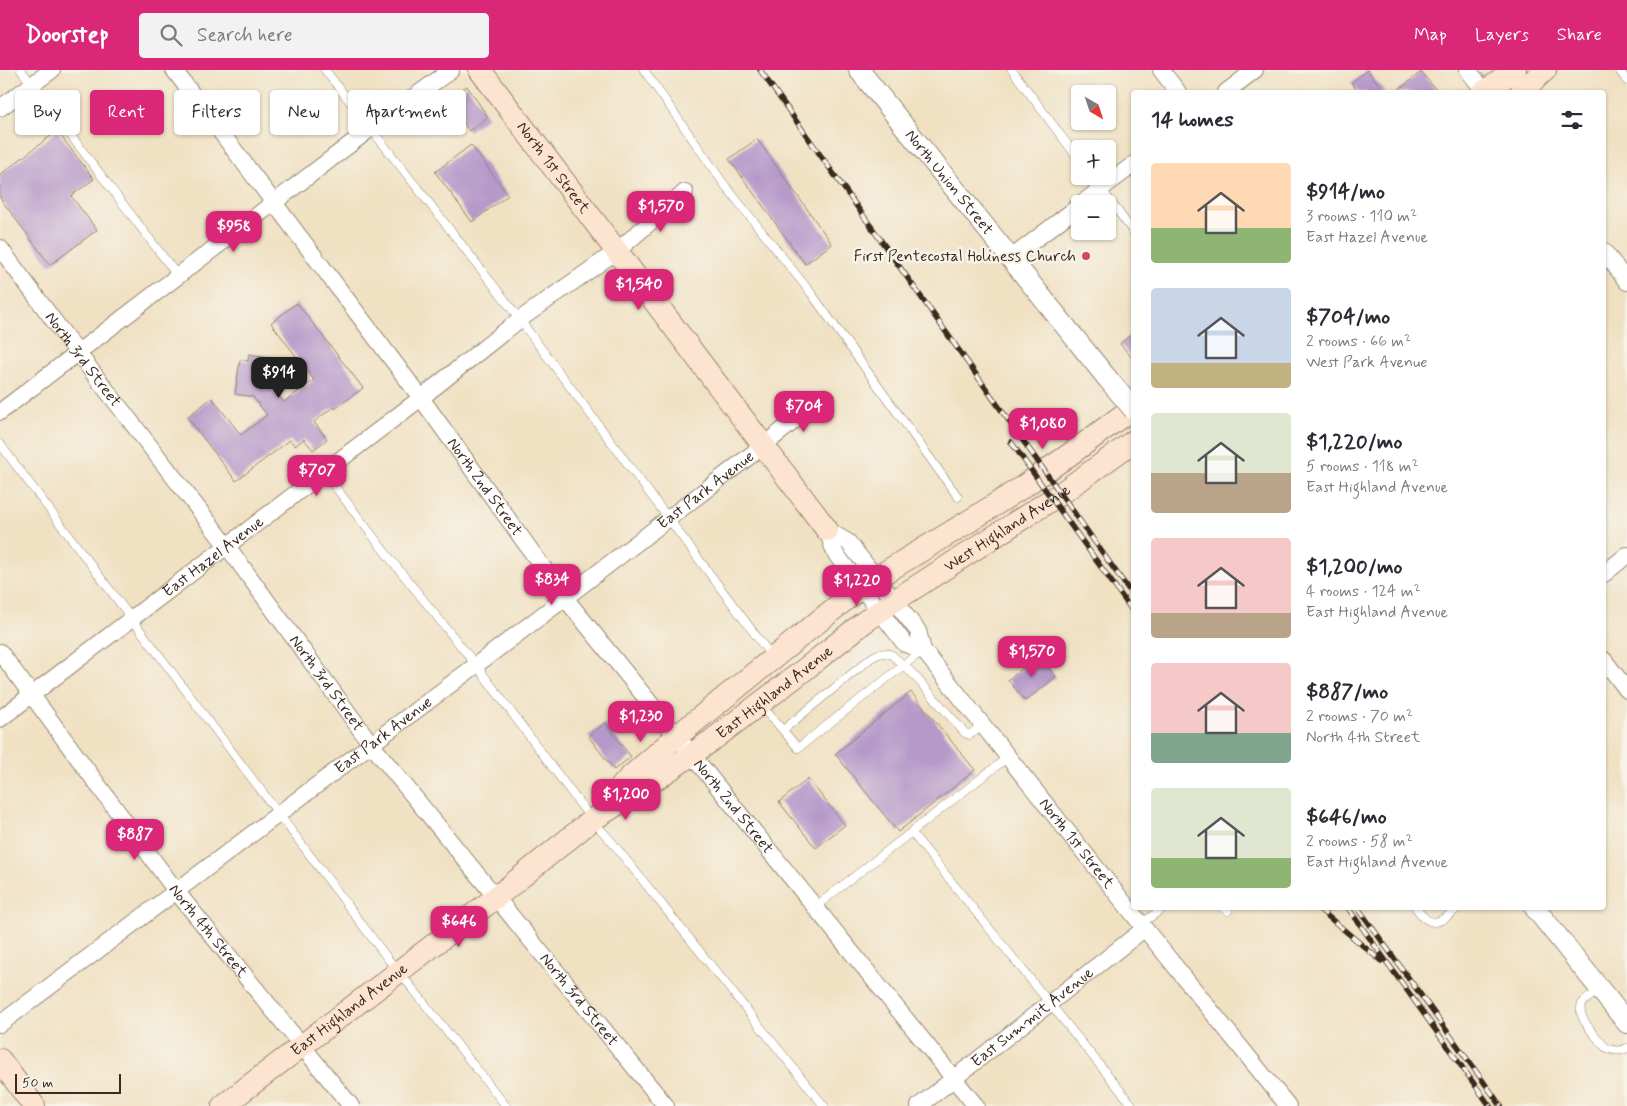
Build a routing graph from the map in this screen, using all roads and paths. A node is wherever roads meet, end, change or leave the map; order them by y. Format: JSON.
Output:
{"nodes":[{"id":1,"x":21,"y":70,"type":"edge"},
{"id":2,"x":52,"y":70,"type":"edge"},
{"id":3,"x":174,"y":70,"type":"edge"},
{"id":4,"x":325,"y":70,"type":"edge"},
{"id":5,"x":451,"y":70,"type":"edge"},
{"id":6,"x":480,"y":70,"type":"edge"},
{"id":7,"x":644,"y":70,"type":"edge"},
{"id":8,"x":859,"y":70,"type":"edge"},
{"id":9,"x":1012,"y":70,"type":"edge"},
{"id":10,"x":1161,"y":70,"type":"edge"},
{"id":11,"x":1255,"y":70,"type":"edge"},
{"id":12,"x":1468,"y":70,"type":"edge"},
{"id":13,"x":1515,"y":70,"type":"edge"},
{"id":14,"x":1545,"y":70,"type":"edge"},
{"id":15,"x":1619,"y":70,"type":"edge"},
{"id":16,"x":1627,"y":81,"type":"edge"},
{"id":17,"x":33,"y":85,"type":"junction"},
{"id":18,"x":424,"y":90,"type":"edge"},
{"id":19,"x":1176,"y":90,"type":"edge"},
{"id":20,"x":1229,"y":90,"type":"edge"},
{"id":21,"x":1483,"y":90,"type":"edge"},
{"id":22,"x":1488,"y":90,"type":"edge"},
{"id":23,"x":1523,"y":90,"type":"edge"},
{"id":24,"x":348,"y":100,"type":"edge"},
{"id":25,"x":0,"y":108,"type":"edge"},
{"id":26,"x":362,"y":135,"type":"edge"},
{"id":27,"x":375,"y":135,"type":"edge"},
{"id":28,"x":1071,"y":149,"type":"edge"},
{"id":29,"x":1131,"y":165,"type":"edge"},
{"id":30,"x":1116,"y":173,"type":"edge"},
{"id":31,"x":1098,"y":185,"type":"edge"},
{"id":32,"x":685,"y":192,"type":"dead end"},
{"id":33,"x":276,"y":203,"type":"junction"},
{"id":34,"x":1071,"y":212,"type":"edge"},
{"id":35,"x":1131,"y":229,"type":"edge"},
{"id":36,"x":0,"y":248,"type":"edge"},
{"id":37,"x":616,"y":251,"type":"junction"},
{"id":38,"x":1606,"y":254,"type":"edge"},
{"id":39,"x":1010,"y":258,"type":"junction"},
{"id":40,"x":177,"y":275,"type":"junction"},
{"id":41,"x":1627,"y":282,"type":"edge"},
{"id":42,"x":519,"y":320,"type":"junction"},
{"id":43,"x":77,"y":352,"type":"junction"},
{"id":44,"x":824,"y":397,"type":"dead end"},
{"id":45,"x":421,"y":398,"type":"junction"},
{"id":46,"x":1131,"y":405,"type":"edge"},
{"id":47,"x":1131,"y":410,"type":"edge"},
{"id":48,"x":0,"y":412,"type":"edge"},
{"id":49,"x":1131,"y":443,"type":"edge"},
{"id":50,"x":0,"y":444,"type":"edge"},
{"id":51,"x":764,"y":445,"type":"junction"},
{"id":52,"x":324,"y":472,"type":"junction"},
{"id":53,"x":958,"y":497,"type":"dead end"},
{"id":54,"x":669,"y":519,"type":"junction"},
{"id":55,"x":827,"y":530,"type":"joint"},
{"id":56,"x":227,"y":546,"type":"junction"},
{"id":57,"x":1627,"y":555,"type":"edge"},
{"id":58,"x":1606,"y":572,"type":"edge"},
{"id":59,"x":868,"y":582,"type":"junction"},
{"id":60,"x":565,"y":598,"type":"junction"},
{"id":61,"x":887,"y":606,"type":"junction"},
{"id":62,"x":130,"y":619,"type":"junction"},
{"id":63,"x":923,"y":650,"type":"junction"},
{"id":64,"x":0,"y":652,"type":"edge"},
{"id":65,"x":773,"y":657,"type":"junction"},
{"id":66,"x":1606,"y":663,"type":"edge"},
{"id":67,"x":476,"y":665,"type":"junction"},
{"id":68,"x":904,"y":666,"type":"junction"},
{"id":69,"x":1627,"y":690,"type":"edge"},
{"id":70,"x":32,"y":695,"type":"junction"},
{"id":71,"x":760,"y":704,"type":"junction"},
{"id":72,"x":0,"y":719,"type":"edge"},
{"id":73,"x":982,"y":725,"type":"junction"},
{"id":74,"x":783,"y":730,"type":"junction"},
{"id":75,"x":676,"y":737,"type":"junction"},
{"id":76,"x":371,"y":744,"type":"junction"},
{"id":77,"x":691,"y":755,"type":"junction"},
{"id":78,"x":1008,"y":757,"type":"junction"},
{"id":79,"x":278,"y":814,"type":"junction"},
{"id":80,"x":592,"y":820,"type":"junction"},
{"id":81,"x":912,"y":832,"type":"junction"},
{"id":82,"x":176,"y":891,"type":"junction"},
{"id":83,"x":495,"y":898,"type":"junction"},
{"id":84,"x":815,"y":907,"type":"junction"},
{"id":85,"x":1161,"y":910,"type":"edge"},
{"id":86,"x":1418,"y":910,"type":"edge"},
{"id":87,"x":1456,"y":910,"type":"edge"},
{"id":88,"x":1537,"y":910,"type":"edge"},
{"id":89,"x":1142,"y":926,"type":"junction"},
{"id":90,"x":398,"y":972,"type":"junction"},
{"id":91,"x":1600,"y":990,"type":"junction"},
{"id":92,"x":1050,"y":1003,"type":"junction"},
{"id":93,"x":1627,"y":1023,"type":"edge"},
{"id":94,"x":0,"y":1024,"type":"edge"},
{"id":95,"x":302,"y":1045,"type":"junction"},
{"id":96,"x":1627,"y":1048,"type":"edge"},
{"id":97,"x":0,"y":1060,"type":"edge"},
{"id":98,"x":955,"y":1078,"type":"junction"},
{"id":99,"x":34,"y":1106,"type":"edge"},
{"id":100,"x":223,"y":1106,"type":"edge"},
{"id":101,"x":351,"y":1106,"type":"edge"},
{"id":102,"x":506,"y":1106,"type":"edge"},
{"id":103,"x":666,"y":1106,"type":"edge"},
{"id":104,"x":824,"y":1106,"type":"edge"},
{"id":105,"x":919,"y":1106,"type":"edge"},
{"id":106,"x":976,"y":1106,"type":"edge"},
{"id":107,"x":1133,"y":1106,"type":"edge"},
{"id":108,"x":1288,"y":1106,"type":"edge"}],
"edges":[{"from":1,"to":17,"type":"lane"},
{"from":2,"to":17,"type":"street"},
{"from":3,"to":33,"type":"street","name":"North 2nd Street"},
{"from":4,"to":24,"type":"lane"},
{"from":5,"to":18,"type":"street"},
{"from":6,"to":37,"type":"main road","name":"North 1st Street"},
{"from":7,"to":53,"type":"lane"},
{"from":8,"to":39,"type":"street","name":"North Union Street"},
{"from":9,"to":28,"type":"lane"},
{"from":10,"to":19,"type":"street"},
{"from":11,"to":20,"type":"street"},
{"from":12,"to":21,"type":"street"},
{"from":13,"to":22,"type":"main road"},
{"from":14,"to":23,"type":"main road"},
{"from":15,"to":16,"type":"lane"},
{"from":17,"to":25,"type":"street"},
{"from":17,"to":40,"type":"lane"},
{"from":26,"to":33,"type":"street"},
{"from":27,"to":42,"type":"lane"},
{"from":29,"to":30,"type":"street"},
{"from":31,"to":35,"type":"lane"},
{"from":32,"to":37,"type":"street","name":"East Hazel Avenue"},
{"from":33,"to":40,"type":"street"},
{"from":33,"to":45,"type":"street","name":"North 2nd Street"},
{"from":34,"to":39,"type":"street"},
{"from":36,"to":43,"type":"street","name":"North 3rd Street"},
{"from":37,"to":42,"type":"street","name":"East Hazel Avenue"},
{"from":37,"to":51,"type":"main road","name":"North 1st Street"},
{"from":38,"to":41,"type":"street"},
{"from":39,"to":46,"type":"street","name":"North Union Street","bridge":true},
{"from":40,"to":43,"type":"street"},
{"from":42,"to":45,"type":"street","name":"East Hazel Avenue"},
{"from":42,"to":54,"type":"lane"},
{"from":43,"to":48,"type":"street"},
{"from":43,"to":56,"type":"street","name":"North 3rd Street"},
{"from":44,"to":51,"type":"street","name":"East Park Avenue"},
{"from":45,"to":52,"type":"street","name":"East Hazel Avenue"},
{"from":45,"to":60,"type":"street","name":"North 2nd Street"},
{"from":47,"to":59,"type":"main road","name":"West Highland Avenue"},
{"from":49,"to":61,"type":"main road","name":"West Highland Avenue"},
{"from":50,"to":62,"type":"lane"},
{"from":51,"to":54,"type":"street","name":"East Park Avenue"},
{"from":51,"to":55,"type":"main road","name":"North 1st Street"},
{"from":52,"to":56,"type":"street","name":"East Hazel Avenue"},
{"from":52,"to":67,"type":"lane"},
{"from":54,"to":60,"type":"street","name":"East Park Avenue"},
{"from":54,"to":65,"type":"lane"},
{"from":55,"to":59,"type":"street","name":"North 1st Street"},
{"from":56,"to":62,"type":"street","name":"East Hazel Avenue"},
{"from":56,"to":76,"type":"street","name":"North 3rd Street"},
{"from":57,"to":58,"type":"street"},
{"from":59,"to":61,"type":"street","name":"North 1st Street"},
{"from":59,"to":65,"type":"main road","name":"East Highland Avenue"},
{"from":60,"to":67,"type":"street","name":"East Park Avenue"},
{"from":60,"to":75,"type":"street","name":"North 2nd Street"},
{"from":61,"to":63,"type":"street","name":"North 1st Street"},
{"from":61,"to":71,"type":"main road","name":"East Highland Avenue"},
{"from":62,"to":70,"type":"street","name":"East Hazel Avenue"},
{"from":62,"to":79,"type":"lane"},
{"from":63,"to":68,"type":"lane"},
{"from":63,"to":73,"type":"street","name":"North 1st Street"},
{"from":64,"to":70,"type":"street","name":"North 4th Street"},
{"from":65,"to":75,"type":"main road","name":"East Highland Avenue"},
{"from":66,"to":69,"type":"street"},
{"from":67,"to":76,"type":"street","name":"East Park Avenue"},
{"from":67,"to":80,"type":"lane"},
{"from":68,"to":73,"type":"lane"},
{"from":68,"to":74,"type":"lane"},
{"from":68,"to":74,"type":"lane"},
{"from":70,"to":72,"type":"street","name":"East Hazel Avenue"},
{"from":70,"to":82,"type":"street","name":"North 4th Street"},
{"from":71,"to":74,"type":"lane"},
{"from":71,"to":77,"type":"main road","name":"East Highland Avenue"},
{"from":73,"to":78,"type":"street","name":"North 1st Street"},
{"from":75,"to":77,"type":"street","name":"North 2nd Street"},
{"from":75,"to":80,"type":"main road","name":"East Highland Avenue"},
{"from":76,"to":79,"type":"street","name":"East Park Avenue"},
{"from":76,"to":83,"type":"street","name":"North 3rd Street"},
{"from":77,"to":80,"type":"main road","name":"East Highland Avenue"},
{"from":77,"to":84,"type":"street","name":"North 2nd Street"},
{"from":78,"to":81,"type":"lane"},
{"from":78,"to":89,"type":"street","name":"North 1st Street"},
{"from":79,"to":82,"type":"street","name":"East Park Avenue"},
{"from":79,"to":90,"type":"lane"},
{"from":80,"to":83,"type":"main road","name":"East Highland Avenue"},
{"from":80,"to":104,"type":"lane"},
{"from":81,"to":84,"type":"lane"},
{"from":81,"to":92,"type":"lane"},
{"from":82,"to":94,"type":"street","name":"East Park Avenue"},
{"from":82,"to":95,"type":"street","name":"North 4th Street"},
{"from":83,"to":90,"type":"main road","name":"East Highland Avenue"},
{"from":83,"to":103,"type":"street","name":"North 3rd Street"},
{"from":84,"to":98,"type":"street","name":"North 2nd Street"},
{"from":85,"to":89,"type":"lane"},
{"from":86,"to":87,"type":"lane"},
{"from":88,"to":91,"type":"street"},
{"from":89,"to":92,"type":"street","name":"East Summit Avenue"},
{"from":89,"to":108,"type":"street","name":"North 1st Street"},
{"from":90,"to":95,"type":"main road","name":"East Highland Avenue"},
{"from":90,"to":102,"type":"lane"},
{"from":91,"to":93,"type":"street"},
{"from":91,"to":96,"type":"lane"},
{"from":92,"to":98,"type":"street","name":"East Summit Avenue"},
{"from":92,"to":107,"type":"lane"},
{"from":95,"to":100,"type":"main road","name":"East Highland Avenue"},
{"from":95,"to":101,"type":"street","name":"North 4th Street"},
{"from":97,"to":99,"type":"main road"},
{"from":98,"to":105,"type":"street","name":"East Summit Avenue"},
{"from":98,"to":106,"type":"street","name":"North 2nd Street"}]}
